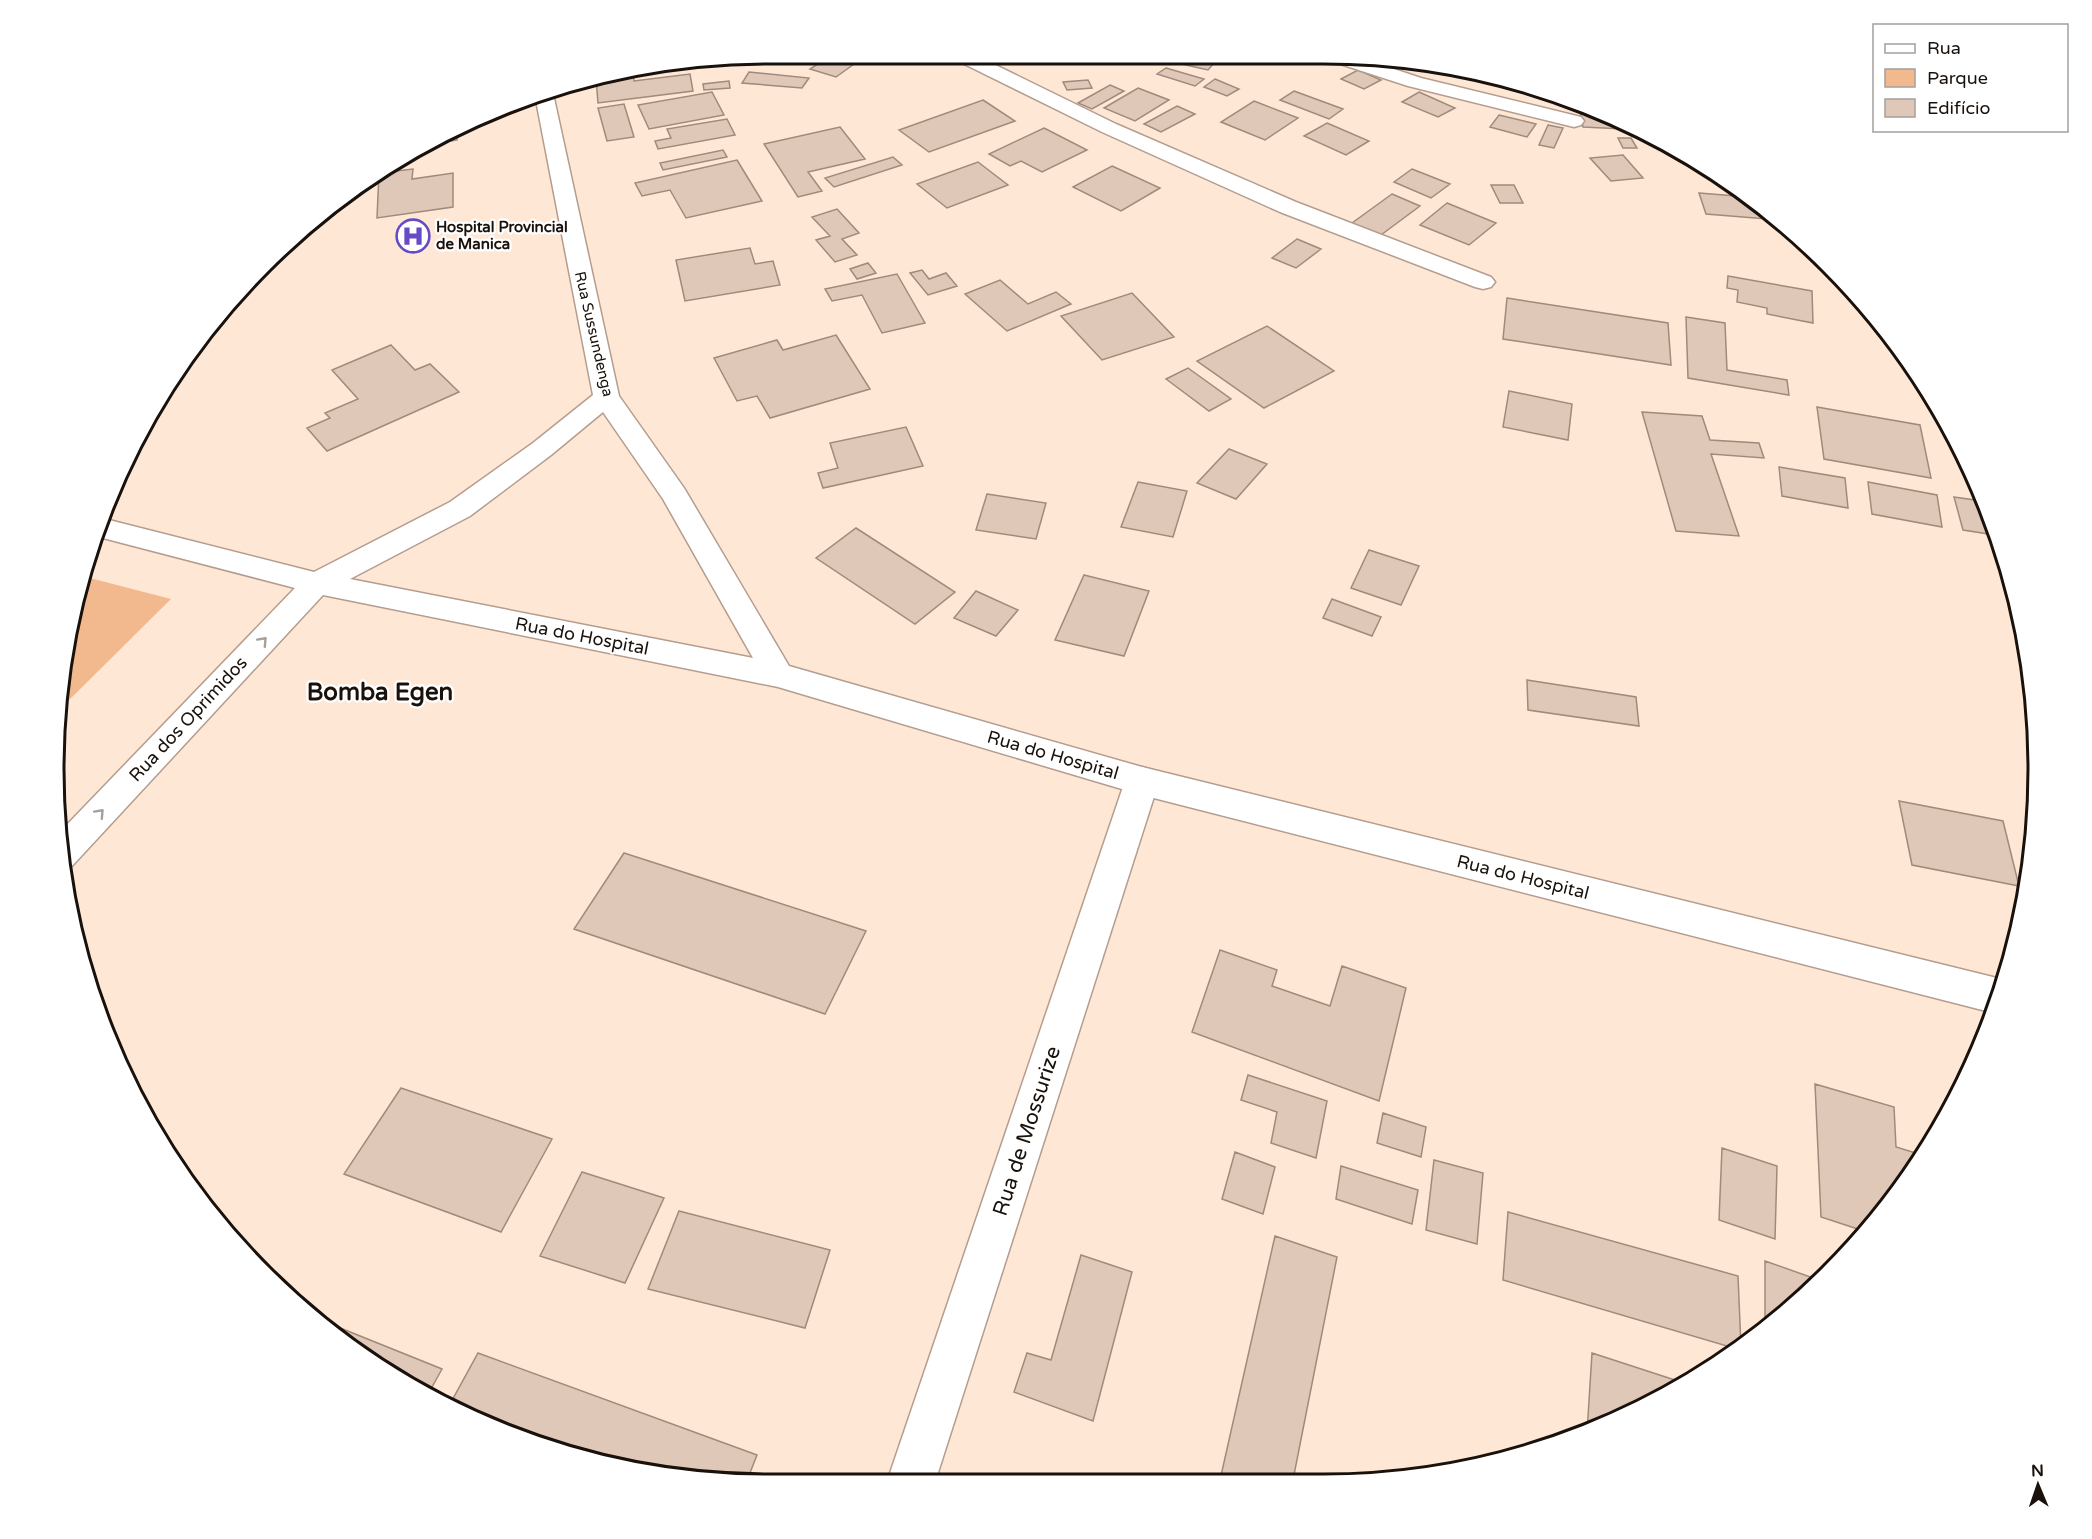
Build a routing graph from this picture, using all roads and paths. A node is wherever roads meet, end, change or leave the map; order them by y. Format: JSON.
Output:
{"nodes":[{"id":1,"x":979,"y":64,"type":"edge"},
{"id":2,"x":1365,"y":66,"type":"edge"},
{"id":3,"x":546,"y":101,"type":"edge"},
{"id":4,"x":1574,"y":121,"type":"dead end"},
{"id":5,"x":1483,"y":282,"type":"dead end"},
{"id":6,"x":606,"y":397,"type":"junction"},
{"id":7,"x":107,"y":529,"type":"edge"},
{"id":8,"x":317,"y":583,"type":"junction"},
{"id":9,"x":778,"y":675,"type":"junction"},
{"id":10,"x":1142,"y":781,"type":"junction"},
{"id":11,"x":69,"y":845,"type":"edge"},
{"id":12,"x":1990,"y":994,"type":"edge"},
{"id":13,"x":914,"y":1474,"type":"edge"}],
"edges":[{"from":1,"to":5,"type":"street"},
{"from":2,"to":4,"type":"street"},
{"from":3,"to":6,"type":"street","name":"Rua Sussundenga"},
{"from":6,"to":8,"type":"street","name":"Rua dos Oprimidos"},
{"from":6,"to":9,"type":"street","name":"Rua Sussundenga"},
{"from":7,"to":8,"type":"street","name":"Rua do Hospital"},
{"from":8,"to":9,"type":"street","name":"Rua do Hospital"},
{"from":11,"to":8,"type":"street","name":"Rua dos Oprimidos","one_way":true},
{"from":9,"to":10,"type":"street","name":"Rua do Hospital"},
{"from":10,"to":12,"type":"street","name":"Rua do Hospital"},
{"from":10,"to":13,"type":"street","name":"Rua de Mossurize"}]}
